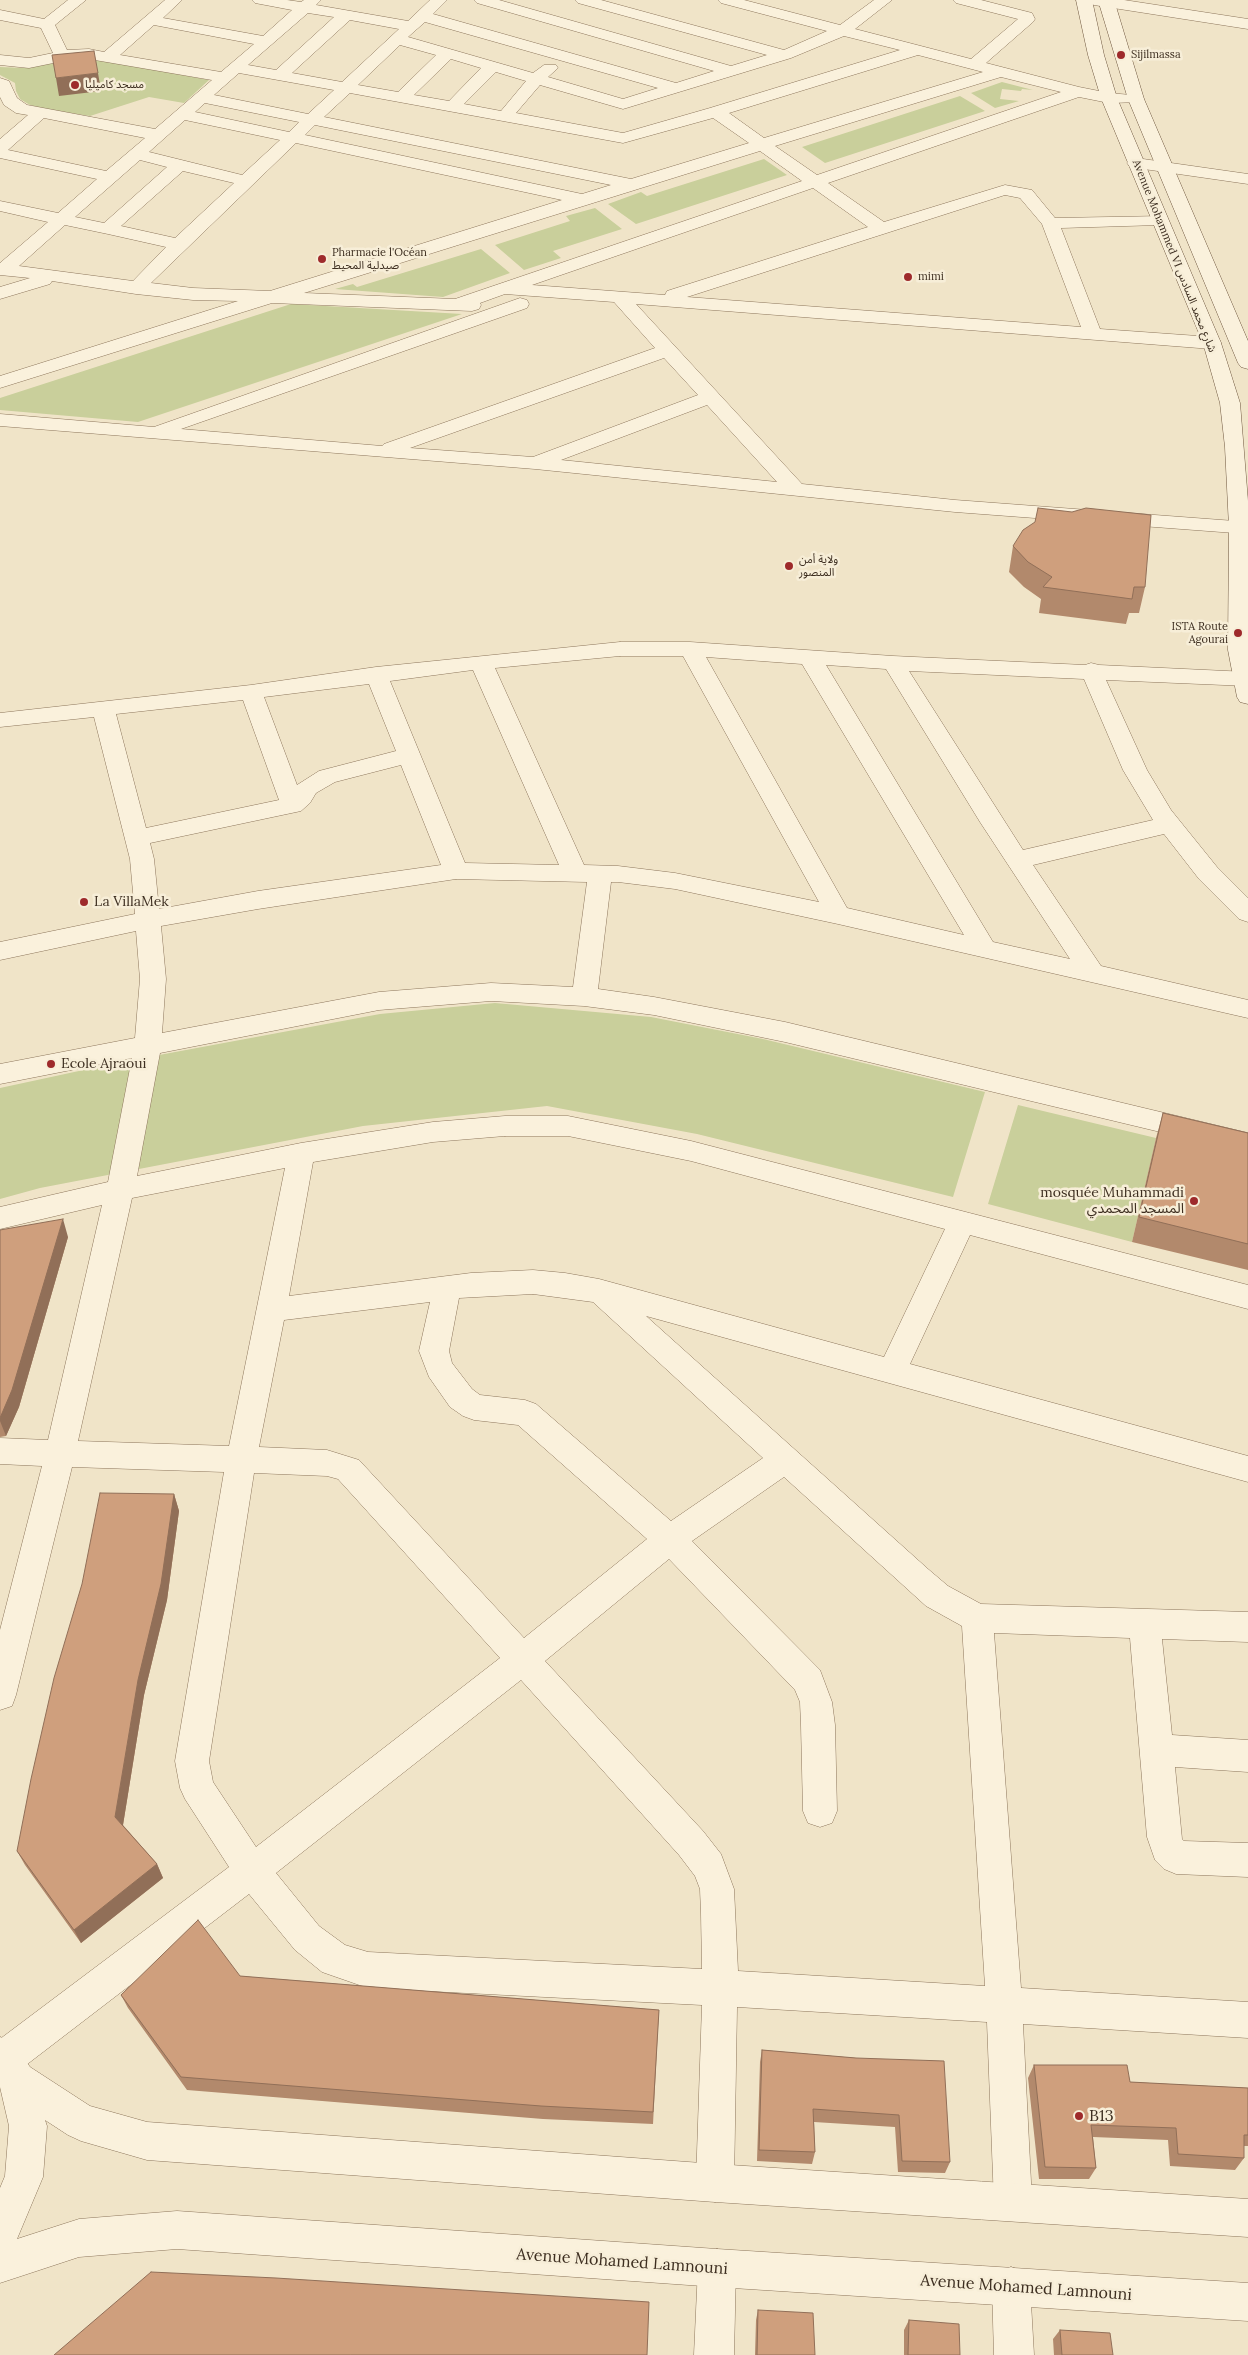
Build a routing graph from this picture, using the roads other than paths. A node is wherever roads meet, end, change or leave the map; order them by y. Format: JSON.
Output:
{"nodes":[{"id":1,"x":78,"y":0,"type":"edge"},
{"id":2,"x":174,"y":0,"type":"edge"},
{"id":3,"x":260,"y":0,"type":"edge"},
{"id":4,"x":439,"y":0,"type":"edge"},
{"id":5,"x":482,"y":0,"type":"edge"},
{"id":6,"x":583,"y":0,"type":"edge"},
{"id":7,"x":638,"y":0,"type":"edge"},
{"id":8,"x":726,"y":0,"type":"edge"},
{"id":9,"x":884,"y":0,"type":"edge"},
{"id":10,"x":961,"y":0,"type":"edge"},
{"id":11,"x":1084,"y":0,"type":"edge"},
{"id":12,"x":1102,"y":0,"type":"edge"},
{"id":13,"x":309,"y":4,"type":"edge"},
{"id":14,"x":623,"y":11,"type":"junction"},
{"id":15,"x":0,"y":15,"type":"edge"},
{"id":16,"x":346,"y":15,"type":"junction"},
{"id":17,"x":150,"y":20,"type":"junction"},
{"id":18,"x":417,"y":21,"type":"junction"},
{"id":19,"x":48,"y":24,"type":"junction"},
{"id":20,"x":1248,"y":24,"type":"edge"},
{"id":21,"x":844,"y":30,"type":"junction"},
{"id":22,"x":594,"y":33,"type":"junction"},
{"id":23,"x":397,"y":39,"type":"junction"},
{"id":24,"x":266,"y":41,"type":"junction"},
{"id":25,"x":917,"y":50,"type":"junction"},
{"id":26,"x":447,"y":54,"type":"junction"},
{"id":27,"x":785,"y":55,"type":"junction"},
{"id":28,"x":62,"y":56,"type":"junction"},
{"id":29,"x":108,"y":56,"type":"junction"},
{"id":30,"x":563,"y":57,"type":"junction"},
{"id":31,"x":0,"y":60,"type":"edge"},
{"id":32,"x":974,"y":65,"type":"junction"},
{"id":33,"x":492,"y":67,"type":"junction"},
{"id":34,"x":230,"y":72,"type":"junction"},
{"id":35,"x":1000,"y":72,"type":"junction"},
{"id":36,"x":280,"y":75,"type":"junction"},
{"id":37,"x":538,"y":78,"type":"junction"},
{"id":38,"x":736,"y":79,"type":"junction"},
{"id":39,"x":0,"y":83,"type":"edge"},
{"id":40,"x":346,"y":87,"type":"junction"},
{"id":41,"x":676,"y":88,"type":"junction"},
{"id":42,"x":1078,"y":92,"type":"junction"},
{"id":43,"x":201,"y":97,"type":"junction"},
{"id":44,"x":402,"y":97,"type":"junction"},
{"id":45,"x":763,"y":97,"type":"junction"},
{"id":46,"x":1109,"y":98,"type":"junction"},
{"id":47,"x":1136,"y":99,"type":"junction"},
{"id":48,"x":5,"y":101,"type":"edge"},
{"id":49,"x":453,"y":106,"type":"junction"},
{"id":50,"x":716,"y":112,"type":"junction"},
{"id":51,"x":39,"y":114,"type":"junction"},
{"id":52,"x":182,"y":114,"type":"junction"},
{"id":53,"x":505,"y":116,"type":"junction"},
{"id":54,"x":314,"y":119,"type":"junction"},
{"id":55,"x":158,"y":135,"type":"junction"},
{"id":56,"x":292,"y":138,"type":"junction"},
{"id":57,"x":762,"y":145,"type":"junction"},
{"id":58,"x":0,"y":148,"type":"edge"},
{"id":59,"x":0,"y":154,"type":"edge"},
{"id":60,"x":136,"y":154,"type":"junction"},
{"id":61,"x":1136,"y":163,"type":"junction"},
{"id":62,"x":180,"y":164,"type":"junction"},
{"id":63,"x":1165,"y":168,"type":"junction"},
{"id":64,"x":110,"y":177,"type":"junction"},
{"id":65,"x":1248,"y":179,"type":"edge"},
{"id":66,"x":245,"y":181,"type":"junction"},
{"id":67,"x":814,"y":182,"type":"junction"},
{"id":68,"x":632,"y":184,"type":"junction"},
{"id":69,"x":584,"y":199,"type":"junction"},
{"id":70,"x":0,"y":206,"type":"edge"},
{"id":71,"x":61,"y":220,"type":"junction"},
{"id":72,"x":1159,"y":220,"type":"junction"},
{"id":73,"x":1050,"y":222,"type":"junction"},
{"id":74,"x":880,"y":228,"type":"junction"},
{"id":75,"x":108,"y":229,"type":"junction"},
{"id":76,"x":178,"y":244,"type":"junction"},
{"id":77,"x":2,"y":270,"type":"edge"},
{"id":78,"x":54,"y":277,"type":"junction"},
{"id":79,"x":136,"y":288,"type":"junction"},
{"id":80,"x":500,"y":288,"type":"junction"},
{"id":81,"x":0,"y":293,"type":"edge"},
{"id":82,"x":276,"y":296,"type":"junction"},
{"id":83,"x":618,"y":296,"type":"junction"},
{"id":84,"x":660,"y":299,"type":"junction"},
{"id":85,"x":520,"y":304,"type":"junction"},
{"id":86,"x":455,"y":305,"type":"junction"},
{"id":87,"x":632,"y":312,"type":"junction"},
{"id":88,"x":1093,"y":334,"type":"junction"},
{"id":89,"x":1212,"y":343,"type":"junction"},
{"id":90,"x":668,"y":350,"type":"junction"},
{"id":91,"x":1248,"y":363,"type":"edge"},
{"id":92,"x":0,"y":382,"type":"edge"},
{"id":93,"x":711,"y":397,"type":"junction"},
{"id":94,"x":0,"y":420,"type":"edge"},
{"id":95,"x":154,"y":432,"type":"junction"},
{"id":96,"x":380,"y":452,"type":"junction"},
{"id":97,"x":535,"y":462,"type":"junction"},
{"id":98,"x":794,"y":488,"type":"junction"},
{"id":99,"x":1244,"y":528,"type":"edge"},
{"id":100,"x":690,"y":649,"type":"junction"},
{"id":101,"x":810,"y":658,"type":"junction"},
{"id":102,"x":481,"y":662,"type":"junction"},
{"id":103,"x":893,"y":663,"type":"junction"},
{"id":104,"x":1091,"y":670,"type":"junction"},
{"id":105,"x":376,"y":674,"type":"junction"},
{"id":106,"x":1246,"y":685,"type":"edge"},
{"id":107,"x":251,"y":692,"type":"junction"},
{"id":108,"x":103,"y":709,"type":"junction"},
{"id":109,"x":0,"y":720,"type":"edge"},
{"id":110,"x":409,"y":755,"type":"junction"},
{"id":111,"x":292,"y":805,"type":"junction"},
{"id":112,"x":1170,"y":824,"type":"junction"},
{"id":113,"x":137,"y":838,"type":"junction"},
{"id":114,"x":1017,"y":860,"type":"junction"},
{"id":115,"x":456,"y":871,"type":"junction"},
{"id":116,"x":575,"y":873,"type":"junction"},
{"id":117,"x":600,"y":874,"type":"junction"},
{"id":118,"x":1248,"y":913,"type":"edge"},
{"id":119,"x":838,"y":915,"type":"junction"},
{"id":120,"x":148,"y":920,"type":"junction"},
{"id":121,"x":983,"y":946,"type":"junction"},
{"id":122,"x":0,"y":951,"type":"edge"},
{"id":123,"x":1092,"y":972,"type":"junction"},
{"id":124,"x":584,"y":997,"type":"junction"},
{"id":125,"x":1248,"y":1009,"type":"edge"},
{"id":126,"x":148,"y":1045,"type":"junction"},
{"id":127,"x":0,"y":1074,"type":"edge"},
{"id":128,"x":1248,"y":1143,"type":"edge"},
{"id":129,"x":301,"y":1154,"type":"junction"},
{"id":130,"x":118,"y":1190,"type":"junction"},
{"id":131,"x":0,"y":1218,"type":"edge"},
{"id":132,"x":963,"y":1221,"type":"junction"},
{"id":133,"x":447,"y":1288,"type":"junction"},
{"id":134,"x":599,"y":1290,"type":"junction"},
{"id":135,"x":1248,"y":1297,"type":"edge"},
{"id":136,"x":272,"y":1310,"type":"junction"},
{"id":137,"x":892,"y":1371,"type":"junction"},
{"id":138,"x":0,"y":1451,"type":"edge"},
{"id":139,"x":60,"y":1454,"type":"junction"},
{"id":140,"x":786,"y":1459,"type":"junction"},
{"id":141,"x":241,"y":1460,"type":"junction"},
{"id":142,"x":1248,"y":1469,"type":"edge"},
{"id":143,"x":670,"y":1539,"type":"junction"},
{"id":144,"x":977,"y":1618,"type":"junction"},
{"id":145,"x":1146,"y":1624,"type":"junction"},
{"id":146,"x":1248,"y":1627,"type":"edge"},
{"id":147,"x":523,"y":1659,"type":"junction"},
{"id":148,"x":0,"y":1695,"type":"edge"},
{"id":149,"x":1156,"y":1750,"type":"junction"},
{"id":150,"x":1248,"y":1756,"type":"edge"},
{"id":151,"x":820,"y":1811,"type":"dead end"},
{"id":152,"x":1248,"y":1860,"type":"edge"},
{"id":153,"x":252,"y":1871,"type":"junction"},
{"id":154,"x":720,"y":1988,"type":"junction"},
{"id":155,"x":1004,"y":2005,"type":"junction"},
{"id":156,"x":1248,"y":2020,"type":"edge"},
{"id":157,"x":7,"y":2065,"type":"edge"},
{"id":158,"x":715,"y":2183,"type":"junction"},
{"id":159,"x":1013,"y":2202,"type":"junction"},
{"id":160,"x":1248,"y":2218,"type":"edge"},
{"id":161,"x":0,"y":2233,"type":"edge"},
{"id":162,"x":0,"y":2264,"type":"edge"},
{"id":163,"x":717,"y":2268,"type":"junction"},
{"id":164,"x":1011,"y":2286,"type":"junction"},
{"id":165,"x":1248,"y":2302,"type":"edge"},
{"id":166,"x":714,"y":2355,"type":"edge"},
{"id":167,"x":1014,"y":2355,"type":"edge"}],
"edges":[{"from":1,"to":19,"type":"street"},
{"from":2,"to":17,"type":"street"},
{"from":3,"to":13,"type":"street"},
{"from":4,"to":18,"type":"street"},
{"from":5,"to":22,"type":"street"},
{"from":6,"to":14,"type":"street"},
{"from":7,"to":14,"type":"street"},
{"from":8,"to":21,"type":"street"},
{"from":9,"to":21,"type":"street"},
{"from":10,"to":32,"type":"street"},
{"from":11,"to":46,"type":"street","name":"Avenue Mohammed VI شارع محمد السادس"},
{"from":12,"to":20,"type":"street"},
{"from":12,"to":47,"type":"street","name":"Avenue Mohammed VI شارع محمد السادس"},
{"from":13,"to":16,"type":"street"},
{"from":13,"to":24,"type":"street"},
{"from":14,"to":22,"type":"street"},
{"from":14,"to":27,"type":"street"},
{"from":15,"to":19,"type":"street"},
{"from":16,"to":18,"type":"street"},
{"from":16,"to":36,"type":"street"},
{"from":17,"to":24,"type":"street"},
{"from":17,"to":29,"type":"street"},
{"from":18,"to":23,"type":"street"},
{"from":18,"to":30,"type":"street"},
{"from":19,"to":28,"type":"street"},
{"from":21,"to":25,"type":"street"},
{"from":21,"to":27,"type":"street"},
{"from":22,"to":30,"type":"street"},
{"from":22,"to":38,"type":"street"},
{"from":23,"to":26,"type":"street"},
{"from":23,"to":40,"type":"street"},
{"from":24,"to":34,"type":"street"},
{"from":25,"to":32,"type":"street"},
{"from":25,"to":45,"type":"street"},
{"from":26,"to":33,"type":"street"},
{"from":26,"to":44,"type":"street"},
{"from":27,"to":38,"type":"street"},
{"from":28,"to":29,"type":"street"},
{"from":28,"to":31,"type":"street"},
{"from":29,"to":34,"type":"street"},
{"from":30,"to":37,"type":"street"},
{"from":30,"to":41,"type":"street"},
{"from":32,"to":35,"type":"street"},
{"from":33,"to":37,"type":"street"},
{"from":33,"to":49,"type":"street"},
{"from":34,"to":36,"type":"street"},
{"from":34,"to":43,"type":"street"},
{"from":35,"to":42,"type":"street"},
{"from":35,"to":57,"type":"street"},
{"from":36,"to":40,"type":"street"},
{"from":37,"to":41,"type":"street"},
{"from":37,"to":53,"type":"street"},
{"from":38,"to":41,"type":"street"},
{"from":38,"to":45,"type":"street"},
{"from":39,"to":48,"type":"street"},
{"from":40,"to":44,"type":"street"},
{"from":40,"to":54,"type":"street"},
{"from":42,"to":46,"type":"street"},
{"from":42,"to":67,"type":"street"},
{"from":43,"to":52,"type":"street"},
{"from":43,"to":54,"type":"street"},
{"from":44,"to":49,"type":"street"},
{"from":45,"to":50,"type":"street"},
{"from":46,"to":47,"type":"street"},
{"from":46,"to":61,"type":"street","name":"Avenue Mohammed VI شارع محمد السادس"},
{"from":47,"to":63,"type":"street","name":"Avenue Mohammed VI شارع محمد السادس"},
{"from":48,"to":51,"type":"street"},
{"from":49,"to":53,"type":"street"},
{"from":50,"to":53,"type":"street"},
{"from":50,"to":57,"type":"street"},
{"from":51,"to":55,"type":"street"},
{"from":51,"to":58,"type":"street"},
{"from":52,"to":55,"type":"street"},
{"from":52,"to":56,"type":"street"},
{"from":54,"to":56,"type":"street"},
{"from":54,"to":68,"type":"street"},
{"from":55,"to":60,"type":"street"},
{"from":56,"to":66,"type":"street"},
{"from":56,"to":69,"type":"street"},
{"from":57,"to":67,"type":"street"},
{"from":57,"to":68,"type":"street"},
{"from":59,"to":64,"type":"street"},
{"from":60,"to":62,"type":"street"},
{"from":60,"to":64,"type":"street"},
{"from":61,"to":63,"type":"street"},
{"from":61,"to":72,"type":"street","name":"Avenue Mohammed VI شارع محمد السادس"},
{"from":62,"to":66,"type":"street"},
{"from":62,"to":75,"type":"street"},
{"from":63,"to":65,"type":"street"},
{"from":63,"to":91,"type":"street","name":"Avenue Mohammed VI شارع محمد السادس"},
{"from":64,"to":71,"type":"street"},
{"from":66,"to":76,"type":"street"},
{"from":67,"to":74,"type":"street"},
{"from":67,"to":80,"type":"street"},
{"from":68,"to":69,"type":"street"},
{"from":69,"to":82,"type":"street"},
{"from":70,"to":71,"type":"street"},
{"from":71,"to":75,"type":"street"},
{"from":71,"to":77,"type":"street"},
{"from":72,"to":73,"type":"street"},
{"from":72,"to":89,"type":"street","name":"Avenue Mohammed VI شارع محمد السادس"},
{"from":73,"to":74,"type":"street"},
{"from":73,"to":88,"type":"street"},
{"from":74,"to":84,"type":"street"},
{"from":75,"to":76,"type":"street"},
{"from":76,"to":79,"type":"street"},
{"from":77,"to":78,"type":"street"},
{"from":78,"to":79,"type":"street"},
{"from":78,"to":81,"type":"street"},
{"from":79,"to":82,"type":"street"},
{"from":80,"to":83,"type":"street"},
{"from":80,"to":86,"type":"street"},
{"from":82,"to":86,"type":"street"},
{"from":82,"to":92,"type":"street"},
{"from":83,"to":84,"type":"street"},
{"from":83,"to":87,"type":"street"},
{"from":84,"to":88,"type":"street"},
{"from":85,"to":86,"type":"street"},
{"from":85,"to":87,"type":"street"},
{"from":85,"to":95,"type":"street"},
{"from":87,"to":90,"type":"street"},
{"from":88,"to":89,"type":"street"},
{"from":89,"to":99,"type":"street","name":"Avenue Mohammed VI شارع محمد السادس"},
{"from":90,"to":93,"type":"street"},
{"from":90,"to":96,"type":"street"},
{"from":93,"to":97,"type":"street"},
{"from":93,"to":98,"type":"street"},
{"from":94,"to":95,"type":"street"},
{"from":95,"to":96,"type":"street"},
{"from":96,"to":97,"type":"street"},
{"from":97,"to":98,"type":"street"},
{"from":98,"to":99,"type":"street"},
{"from":99,"to":106,"type":"street","name":"Avenue Mohammed VI شارع محمد السادس"},
{"from":100,"to":101,"type":"street"},
{"from":100,"to":102,"type":"street"},
{"from":100,"to":119,"type":"street"},
{"from":101,"to":103,"type":"street"},
{"from":101,"to":121,"type":"street"},
{"from":102,"to":105,"type":"street"},
{"from":102,"to":116,"type":"street"},
{"from":103,"to":104,"type":"street"},
{"from":103,"to":114,"type":"street"},
{"from":104,"to":106,"type":"street"},
{"from":104,"to":112,"type":"street"},
{"from":105,"to":107,"type":"street"},
{"from":105,"to":110,"type":"street"},
{"from":107,"to":108,"type":"street"},
{"from":107,"to":111,"type":"street"},
{"from":108,"to":109,"type":"street"},
{"from":108,"to":113,"type":"street"},
{"from":110,"to":111,"type":"street"},
{"from":110,"to":115,"type":"street"},
{"from":111,"to":113,"type":"street"},
{"from":112,"to":114,"type":"street"},
{"from":112,"to":118,"type":"street"},
{"from":113,"to":120,"type":"street"},
{"from":114,"to":123,"type":"street"},
{"from":115,"to":116,"type":"street"},
{"from":115,"to":120,"type":"street"},
{"from":116,"to":117,"type":"street"},
{"from":117,"to":119,"type":"street"},
{"from":117,"to":124,"type":"street"},
{"from":119,"to":121,"type":"street"},
{"from":120,"to":122,"type":"street"},
{"from":120,"to":126,"type":"street"},
{"from":121,"to":123,"type":"street"},
{"from":123,"to":125,"type":"street"},
{"from":124,"to":126,"type":"street"},
{"from":124,"to":128,"type":"street"},
{"from":126,"to":127,"type":"street"},
{"from":126,"to":130,"type":"street"},
{"from":129,"to":130,"type":"street"},
{"from":129,"to":132,"type":"street"},
{"from":129,"to":136,"type":"street"},
{"from":130,"to":131,"type":"street"},
{"from":130,"to":139,"type":"street"},
{"from":132,"to":135,"type":"street"},
{"from":132,"to":137,"type":"street"},
{"from":133,"to":134,"type":"street"},
{"from":133,"to":136,"type":"street"},
{"from":133,"to":143,"type":"street"},
{"from":134,"to":137,"type":"street"},
{"from":134,"to":140,"type":"street"},
{"from":136,"to":141,"type":"street"},
{"from":137,"to":142,"type":"street"},
{"from":138,"to":139,"type":"street"},
{"from":139,"to":141,"type":"street"},
{"from":139,"to":148,"type":"street"},
{"from":140,"to":143,"type":"street"},
{"from":140,"to":144,"type":"street"},
{"from":141,"to":147,"type":"street"},
{"from":141,"to":153,"type":"street"},
{"from":143,"to":147,"type":"street"},
{"from":143,"to":151,"type":"street"},
{"from":144,"to":145,"type":"street"},
{"from":144,"to":155,"type":"street"},
{"from":145,"to":146,"type":"street"},
{"from":145,"to":149,"type":"street"},
{"from":147,"to":153,"type":"street"},
{"from":147,"to":154,"type":"street"},
{"from":149,"to":150,"type":"street"},
{"from":149,"to":152,"type":"street"},
{"from":153,"to":154,"type":"street"},
{"from":153,"to":157,"type":"street"},
{"from":154,"to":155,"type":"street"},
{"from":154,"to":158,"type":"street"},
{"from":155,"to":156,"type":"street"},
{"from":155,"to":159,"type":"street"},
{"from":157,"to":158,"type":"street"},
{"from":157,"to":161,"type":"street"},
{"from":158,"to":159,"type":"street"},
{"from":159,"to":160,"type":"street"},
{"from":162,"to":163,"type":"street","name":"Avenue Mohamed Lamnouni"},
{"from":163,"to":164,"type":"street","name":"Avenue Mohamed Lamnouni"},
{"from":163,"to":166,"type":"street"},
{"from":164,"to":165,"type":"street","name":"Avenue Mohamed Lamnouni"},
{"from":164,"to":167,"type":"street"}]}
